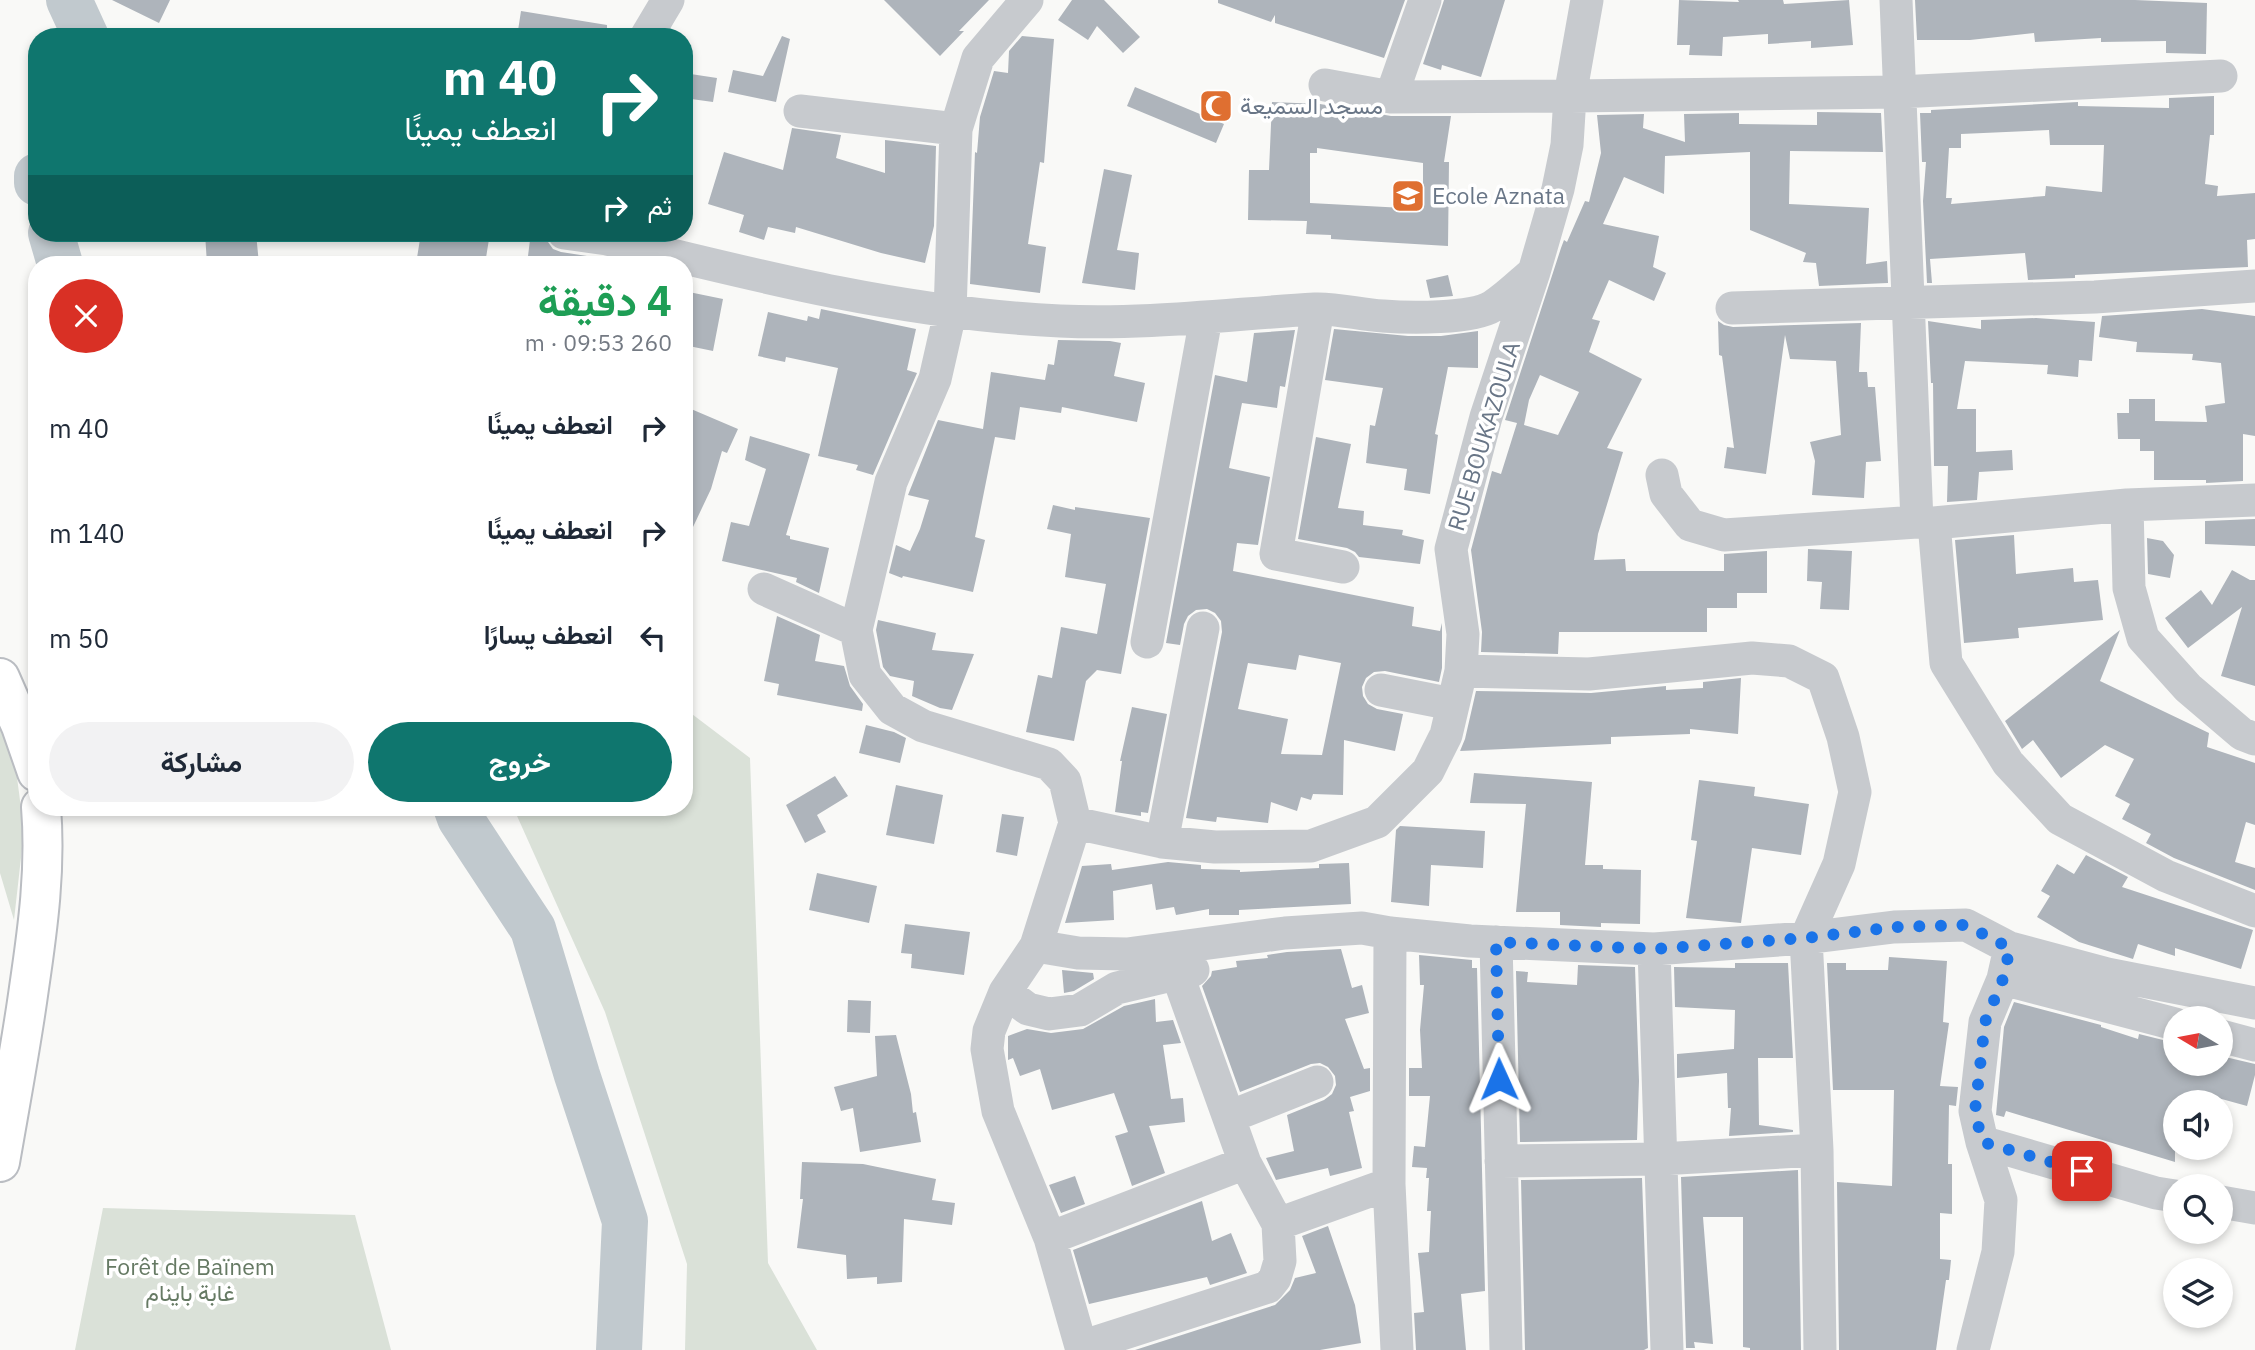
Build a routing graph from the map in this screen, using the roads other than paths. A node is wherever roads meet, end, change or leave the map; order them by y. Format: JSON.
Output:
{"nodes":[{"id":1,"x":668,"y":0,"type":"edge"},
{"id":2,"x":1027,"y":0,"type":"edge"},
{"id":3,"x":1425,"y":0,"type":"edge"},
{"id":4,"x":1587,"y":0,"type":"edge"},
{"id":5,"x":1895,"y":0,"type":"edge"},
{"id":6,"x":651,"y":28,"type":"edge"},
{"id":7,"x":2221,"y":76,"type":"dead end"},
{"id":8,"x":1325,"y":85,"type":"dead end"},
{"id":9,"x":1899,"y":92,"type":"junction"},
{"id":10,"x":1570,"y":96,"type":"junction"},
{"id":11,"x":1391,"y":97,"type":"junction"},
{"id":12,"x":800,"y":111,"type":"dead end"},
{"id":13,"x":956,"y":129,"type":"junction"},
{"id":14,"x":628,"y":242,"type":"edge"},
{"id":15,"x":681,"y":256,"type":"edge"},
{"id":16,"x":693,"y":259,"type":"edge"},
{"id":17,"x":1534,"y":272,"type":"junction"},
{"id":18,"x":2255,"y":286,"type":"edge"},
{"id":19,"x":1908,"y":303,"type":"junction"},
{"id":20,"x":1732,"y":308,"type":"dead end"},
{"id":21,"x":1318,"y":309,"type":"junction"},
{"id":22,"x":950,"y":313,"type":"junction"},
{"id":23,"x":1206,"y":318,"type":"junction"},
{"id":24,"x":1662,"y":475,"type":"dead end"},
{"id":25,"x":2255,"y":500,"type":"edge"},
{"id":26,"x":2127,"y":505,"type":"junction"},
{"id":27,"x":1925,"y":522,"type":"junction"},
{"id":28,"x":1343,"y":567,"type":"dead end"},
{"id":29,"x":764,"y":589,"type":"dead end"},
{"id":30,"x":1203,"y":628,"type":"dead end"},
{"id":31,"x":856,"y":630,"type":"junction"},
{"id":32,"x":1147,"y":642,"type":"dead end"},
{"id":33,"x":1461,"y":671,"type":"junction"},
{"id":34,"x":0,"y":678,"type":"edge"},
{"id":35,"x":1381,"y":690,"type":"dead end"},
{"id":36,"x":1452,"y":704,"type":"junction"},
{"id":37,"x":2255,"y":739,"type":"edge"},
{"id":38,"x":28,"y":746,"type":"edge"},
{"id":39,"x":42,"y":816,"type":"edge"},
{"id":40,"x":1075,"y":823,"type":"junction"},
{"id":41,"x":1162,"y":842,"type":"junction"},
{"id":42,"x":2255,"y":911,"type":"edge"},
{"id":43,"x":1390,"y":933,"type":"junction"},
{"id":44,"x":1806,"y":938,"type":"junction"},
{"id":45,"x":1496,"y":942,"type":"junction"},
{"id":46,"x":1036,"y":946,"type":"junction"},
{"id":47,"x":1654,"y":949,"type":"junction"},
{"id":48,"x":2007,"y":963,"type":"junction"},
{"id":49,"x":1004,"y":992,"type":"junction"},
{"id":50,"x":2255,"y":1003,"type":"edge"},
{"id":51,"x":2163,"y":1020,"type":"edge"},
{"id":52,"x":2233,"y":1039,"type":"edge"},
{"id":53,"x":2255,"y":1045,"type":"edge"},
{"id":54,"x":1317,"y":1082,"type":"dead end"},
{"id":55,"x":1228,"y":1117,"type":"junction"},
{"id":56,"x":1982,"y":1142,"type":"junction"},
{"id":57,"x":1817,"y":1150,"type":"junction"},
{"id":58,"x":1660,"y":1159,"type":"junction"},
{"id":59,"x":1501,"y":1161,"type":"junction"},
{"id":60,"x":0,"y":1162,"type":"edge"},
{"id":61,"x":1245,"y":1163,"type":"junction"},
{"id":62,"x":1389,"y":1184,"type":"junction"},
{"id":63,"x":2163,"y":1194,"type":"edge"},
{"id":64,"x":2233,"y":1204,"type":"edge"},
{"id":65,"x":2255,"y":1208,"type":"edge"},
{"id":66,"x":1278,"y":1224,"type":"junction"},
{"id":67,"x":1050,"y":1238,"type":"junction"},
{"id":68,"x":1081,"y":1349,"type":"edge"},
{"id":69,"x":1398,"y":1350,"type":"edge"},
{"id":70,"x":1506,"y":1350,"type":"edge"},
{"id":71,"x":1667,"y":1350,"type":"edge"},
{"id":72,"x":1820,"y":1350,"type":"edge"},
{"id":73,"x":1973,"y":1350,"type":"edge"}],
"edges":[{"from":1,"to":6,"type":"street"},
{"from":2,"to":13,"type":"street"},
{"from":3,"to":11,"type":"street"},
{"from":4,"to":10,"type":"street","name":"RUE BOUKAZOULA"},
{"from":5,"to":9,"type":"street"},
{"from":7,"to":9,"type":"street"},
{"from":8,"to":11,"type":"street"},
{"from":9,"to":10,"type":"street"},
{"from":9,"to":19,"type":"street"},
{"from":10,"to":11,"type":"street"},
{"from":10,"to":17,"type":"street","name":"RUE BOUKAZOULA"},
{"from":12,"to":13,"type":"street"},
{"from":13,"to":22,"type":"street"},
{"from":14,"to":15,"type":"street"},
{"from":16,"to":22,"type":"street"},
{"from":17,"to":21,"type":"street"},
{"from":17,"to":33,"type":"street","name":"RUE BOUKAZOULA"},
{"from":18,"to":19,"type":"street"},
{"from":19,"to":20,"type":"street"},
{"from":19,"to":27,"type":"street"},
{"from":21,"to":23,"type":"street"},
{"from":21,"to":28,"type":"street"},
{"from":22,"to":23,"type":"street"},
{"from":22,"to":31,"type":"street"},
{"from":23,"to":32,"type":"street"},
{"from":24,"to":27,"type":"street"},
{"from":25,"to":26,"type":"street"},
{"from":26,"to":27,"type":"street"},
{"from":26,"to":37,"type":"street"},
{"from":27,"to":42,"type":"street"},
{"from":29,"to":31,"type":"street"},
{"from":30,"to":41,"type":"street"},
{"from":31,"to":40,"type":"street"},
{"from":33,"to":36,"type":"street","name":"RUE BOUKAZOULA"},
{"from":33,"to":44,"type":"street"},
{"from":34,"to":38,"type":"main road"},
{"from":35,"to":36,"type":"street"},
{"from":36,"to":41,"type":"street","name":"RUE BOUKAZOULA"},
{"from":39,"to":60,"type":"main road"},
{"from":40,"to":41,"type":"street","name":"RUE BOUKAZOULA"},
{"from":40,"to":46,"type":"street"},
{"from":43,"to":45,"type":"street"},
{"from":43,"to":46,"type":"street"},
{"from":43,"to":62,"type":"street"},
{"from":44,"to":47,"type":"street"},
{"from":44,"to":48,"type":"street"},
{"from":44,"to":57,"type":"street"},
{"from":45,"to":47,"type":"street"},
{"from":45,"to":59,"type":"street"},
{"from":46,"to":49,"type":"street"},
{"from":47,"to":58,"type":"street"},
{"from":48,"to":50,"type":"street"},
{"from":48,"to":51,"type":"street"},
{"from":48,"to":56,"type":"street"},
{"from":49,"to":55,"type":"street"},
{"from":49,"to":67,"type":"street"},
{"from":52,"to":53,"type":"street"},
{"from":54,"to":55,"type":"street"},
{"from":55,"to":61,"type":"street"},
{"from":56,"to":63,"type":"street"},
{"from":56,"to":73,"type":"street"},
{"from":57,"to":58,"type":"street"},
{"from":57,"to":72,"type":"street"},
{"from":58,"to":59,"type":"street"},
{"from":58,"to":71,"type":"street"},
{"from":59,"to":70,"type":"street"},
{"from":61,"to":66,"type":"street"},
{"from":61,"to":67,"type":"street"},
{"from":62,"to":66,"type":"street"},
{"from":62,"to":69,"type":"street"},
{"from":64,"to":65,"type":"street"},
{"from":66,"to":68,"type":"street"},
{"from":67,"to":68,"type":"street"}]}
